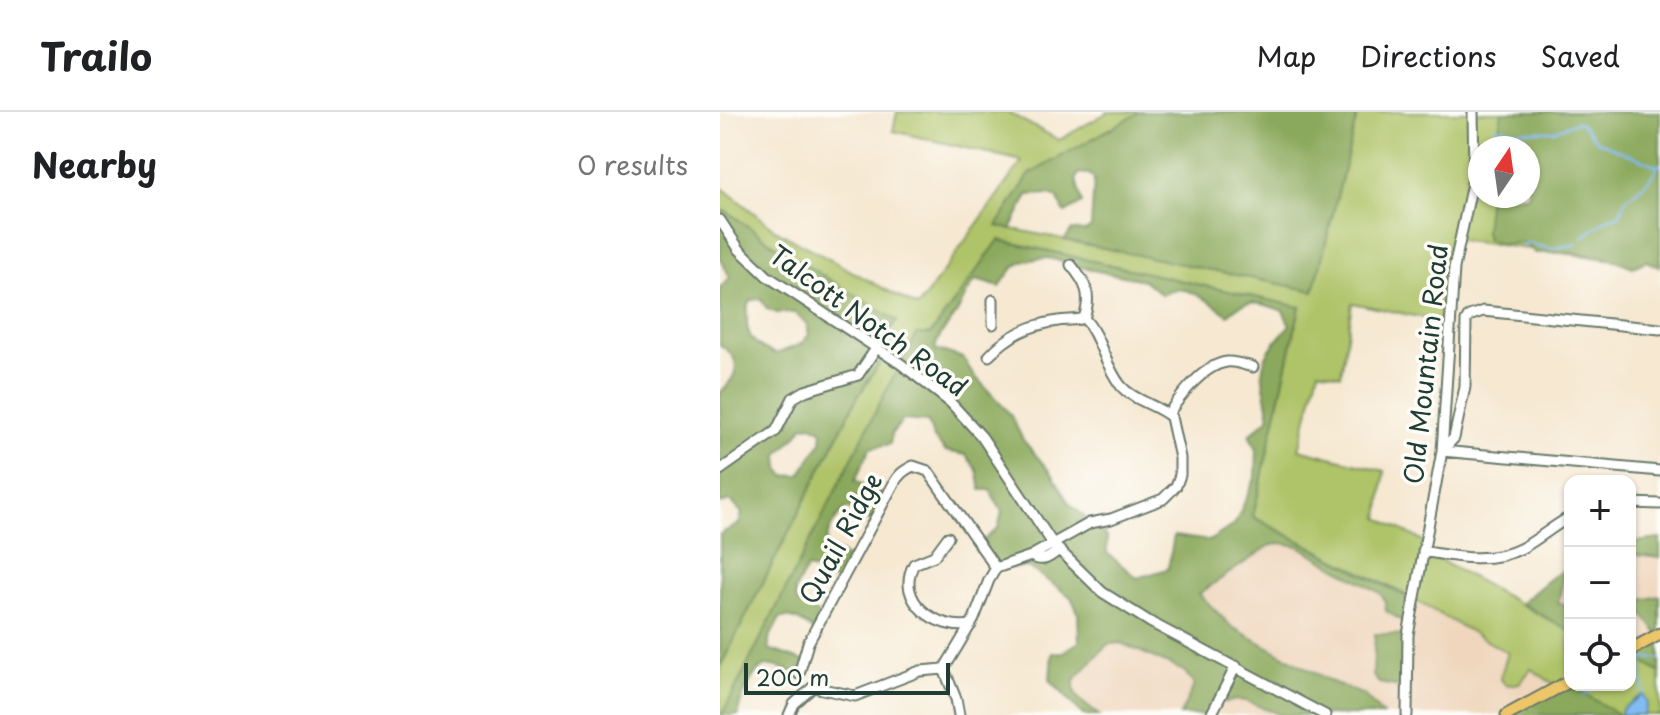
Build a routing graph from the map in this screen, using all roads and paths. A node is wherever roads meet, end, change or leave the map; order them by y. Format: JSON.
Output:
{"nodes":[{"id":1,"x":1473,"y":112,"type":"edge"},
{"id":2,"x":720,"y":220,"type":"edge"},
{"id":3,"x":1071,"y":265,"type":"dead end"},
{"id":4,"x":993,"y":300,"type":"dead end"},
{"id":5,"x":1084,"y":318,"type":"junction"},
{"id":6,"x":993,"y":324,"type":"dead end"},
{"id":7,"x":1660,"y":329,"type":"edge"},
{"id":8,"x":877,"y":347,"type":"junction"},
{"id":9,"x":989,"y":356,"type":"dead end"},
{"id":10,"x":1253,"y":367,"type":"dead end"},
{"id":11,"x":1168,"y":414,"type":"junction"},
{"id":12,"x":1442,"y":451,"type":"junction"},
{"id":13,"x":720,"y":470,"type":"edge"},
{"id":14,"x":1660,"y":471,"type":"edge"},
{"id":15,"x":1636,"y":503,"type":"edge"},
{"id":16,"x":1660,"y":504,"type":"edge"},
{"id":17,"x":1564,"y":521,"type":"edge"},
{"id":18,"x":948,"y":537,"type":"dead end"},
{"id":19,"x":1056,"y":547,"type":"junction"},
{"id":20,"x":1423,"y":551,"type":"junction"},
{"id":21,"x":996,"y":568,"type":"junction"},
{"id":22,"x":971,"y":625,"type":"junction"},
{"id":23,"x":952,"y":626,"type":"junction"},
{"id":24,"x":1660,"y":634,"type":"edge"},
{"id":25,"x":963,"y":639,"type":"junction"},
{"id":26,"x":1636,"y":647,"type":"edge"},
{"id":27,"x":1236,"y":666,"type":"junction"},
{"id":28,"x":944,"y":669,"type":"junction"},
{"id":29,"x":799,"y":674,"type":"dead end"},
{"id":30,"x":1564,"y":684,"type":"edge"},
{"id":31,"x":789,"y":715,"type":"edge"},
{"id":32,"x":959,"y":715,"type":"edge"},
{"id":33,"x":1211,"y":715,"type":"edge"},
{"id":34,"x":1325,"y":715,"type":"edge"},
{"id":35,"x":1407,"y":715,"type":"edge"},
{"id":36,"x":1507,"y":715,"type":"edge"}],
"edges":[{"from":1,"to":12,"type":"street","name":"Old Mountain Road"},
{"from":2,"to":8,"type":"street","name":"Talcott Notch Road"},
{"from":3,"to":5,"type":"street"},
{"from":4,"to":6,"type":"street"},
{"from":5,"to":9,"type":"street"},
{"from":5,"to":11,"type":"street"},
{"from":7,"to":12,"type":"street"},
{"from":8,"to":13,"type":"street"},
{"from":8,"to":19,"type":"street","name":"Talcott Notch Road"},
{"from":10,"to":11,"type":"street"},
{"from":11,"to":19,"type":"street"},
{"from":12,"to":14,"type":"street"},
{"from":12,"to":20,"type":"street","name":"Old Mountain Road"},
{"from":15,"to":16,"type":"street"},
{"from":17,"to":20,"type":"street"},
{"from":18,"to":23,"type":"street"},
{"from":19,"to":21,"type":"street"},
{"from":19,"to":27,"type":"street","name":"Talcott Notch Road"},
{"from":20,"to":35,"type":"street","name":"Old Mountain Road"},
{"from":21,"to":22,"type":"street"},
{"from":21,"to":29,"type":"street","name":"Quail Ridge"},
{"from":22,"to":23,"type":"street"},
{"from":22,"to":25,"type":"street"},
{"from":23,"to":25,"type":"street"},
{"from":24,"to":26,"type":"main road"},
{"from":25,"to":28,"type":"street"},
{"from":27,"to":33,"type":"street"},
{"from":27,"to":34,"type":"street","name":"Talcott Notch Road"},
{"from":28,"to":31,"type":"street"},
{"from":28,"to":32,"type":"street"},
{"from":30,"to":36,"type":"main road"}]}
